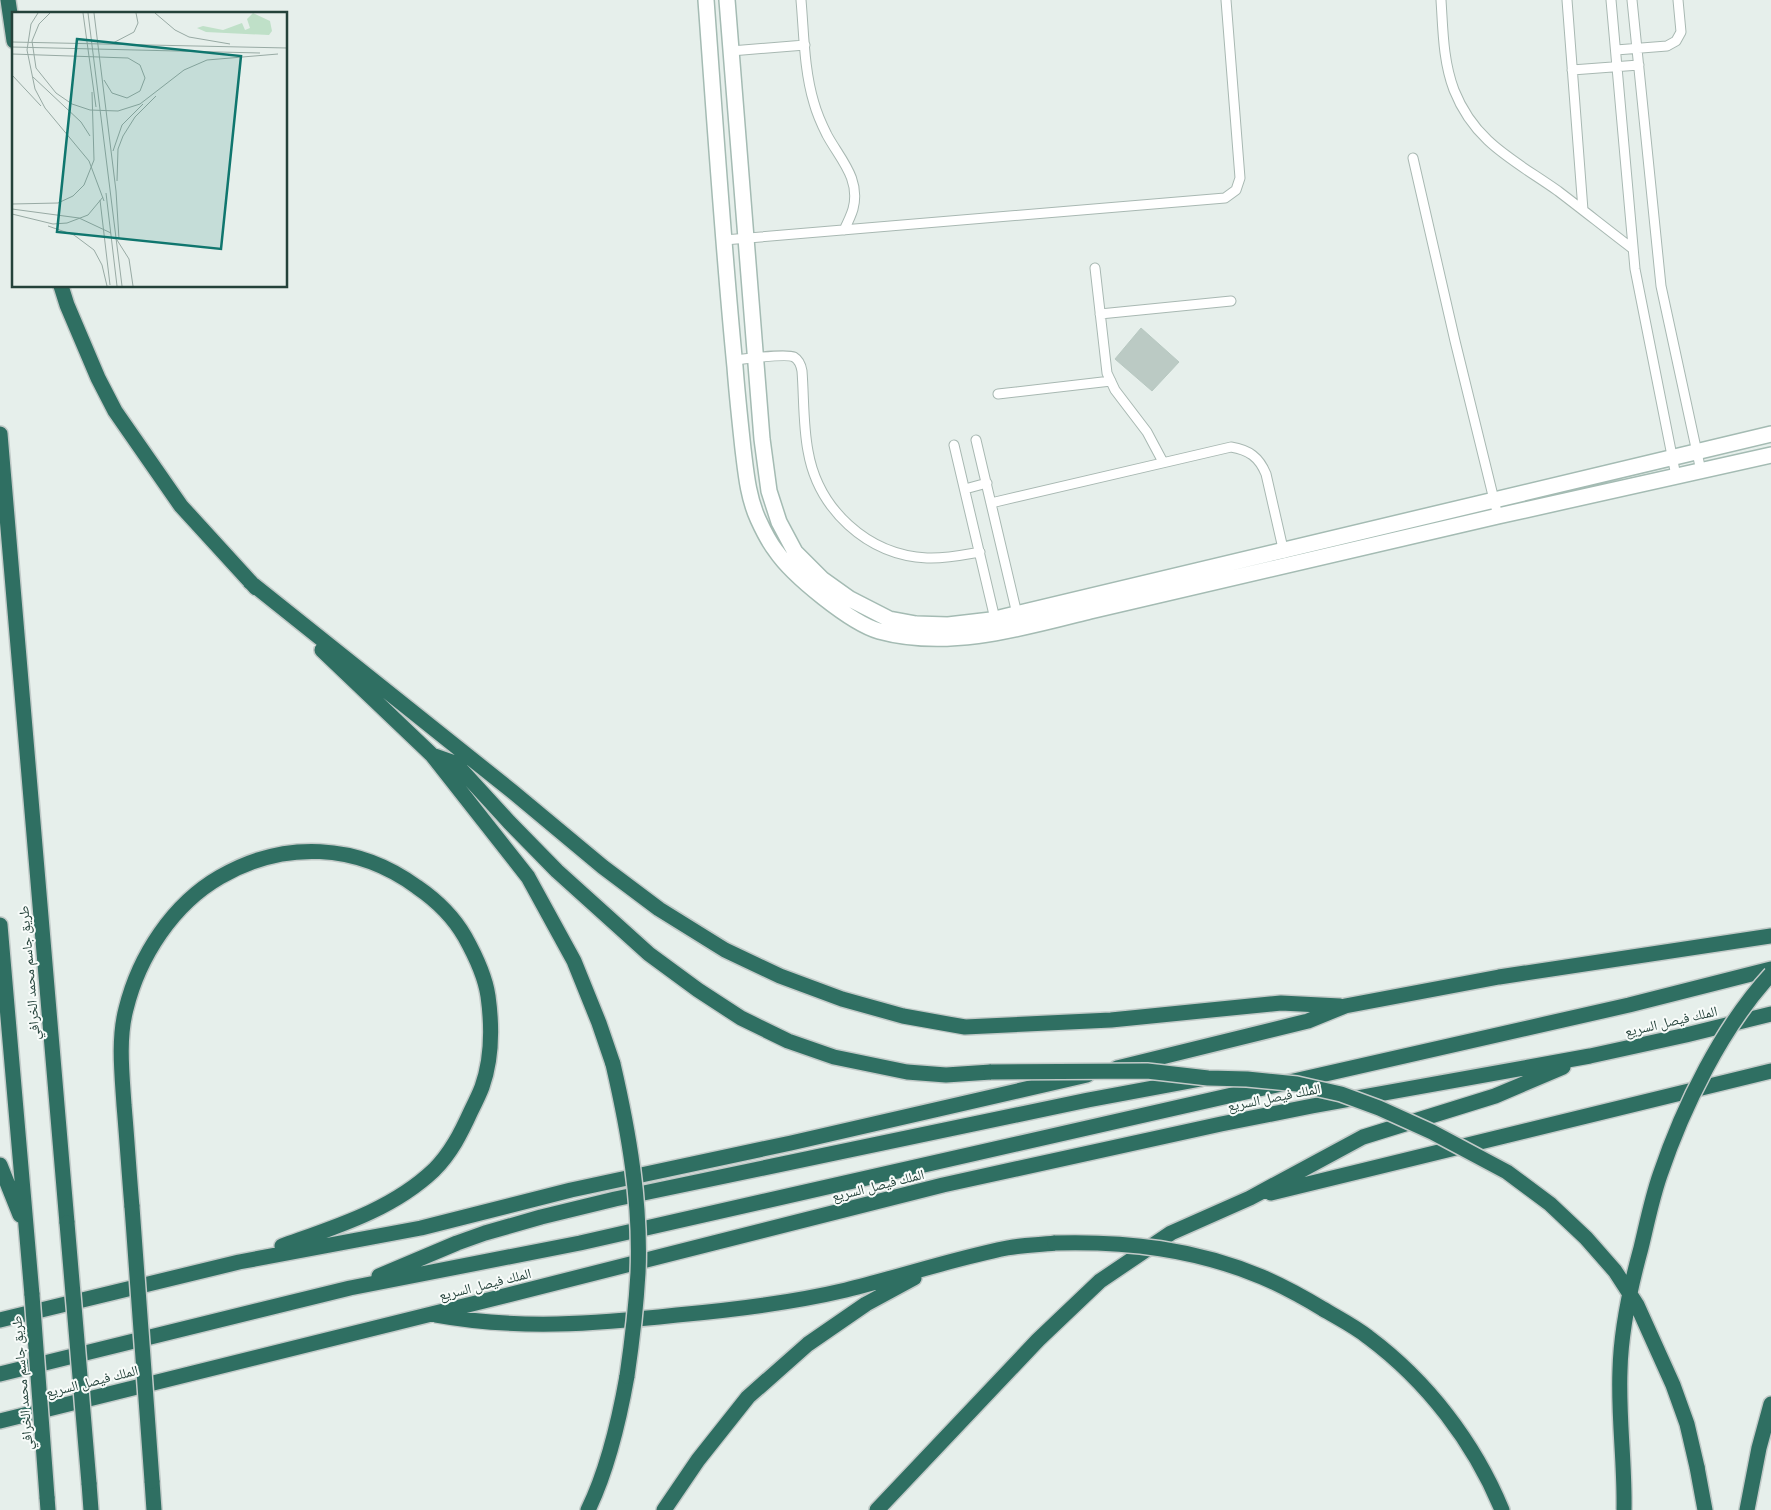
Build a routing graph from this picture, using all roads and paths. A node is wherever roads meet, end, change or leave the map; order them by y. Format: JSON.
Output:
{"nodes":[{"id":1,"x":8,"y":0,"type":"edge"},
{"id":2,"x":706,"y":0,"type":"edge"},
{"id":3,"x":727,"y":0,"type":"edge"},
{"id":4,"x":801,"y":0,"type":"edge"},
{"id":5,"x":1226,"y":0,"type":"edge"},
{"id":6,"x":1441,"y":0,"type":"edge"},
{"id":7,"x":1567,"y":0,"type":"edge"},
{"id":8,"x":1611,"y":0,"type":"edge"},
{"id":9,"x":1632,"y":0,"type":"edge"},
{"id":10,"x":1678,"y":0,"type":"edge"},
{"id":11,"x":12,"y":27,"type":"edge"},
{"id":12,"x":805,"y":45,"type":"junction"},
{"id":13,"x":1637,"y":48,"type":"junction"},
{"id":14,"x":1616,"y":50,"type":"junction"},
{"id":15,"x":731,"y":51,"type":"junction"},
{"id":16,"x":1639,"y":65,"type":"junction"},
{"id":17,"x":1617,"y":67,"type":"junction"},
{"id":18,"x":1572,"y":70,"type":"junction"},
{"id":19,"x":1413,"y":158,"type":"dead end"},
{"id":20,"x":1583,"y":210,"type":"junction"},
{"id":21,"x":844,"y":230,"type":"junction"},
{"id":22,"x":745,"y":239,"type":"junction"},
{"id":23,"x":724,"y":240,"type":"junction"},
{"id":24,"x":1633,"y":249,"type":"junction"},
{"id":25,"x":1095,"y":268,"type":"dead end"},
{"id":26,"x":63,"y":288,"type":"edge"},
{"id":27,"x":1231,"y":301,"type":"dead end"},
{"id":28,"x":1100,"y":314,"type":"junction"},
{"id":29,"x":756,"y":358,"type":"junction"},
{"id":30,"x":734,"y":360,"type":"junction"},
{"id":31,"x":1110,"y":381,"type":"junction"},
{"id":32,"x":998,"y":394,"type":"dead end"},
{"id":33,"x":0,"y":434,"type":"edge"},
{"id":34,"x":1771,"y":434,"type":"edge"},
{"id":35,"x":976,"y":440,"type":"dead end"},
{"id":36,"x":954,"y":444,"type":"dead end"},
{"id":37,"x":1697,"y":452,"type":"junction"},
{"id":38,"x":1771,"y":455,"type":"edge"},
{"id":39,"x":1672,"y":458,"type":"junction"},
{"id":40,"x":1163,"y":462,"type":"junction"},
{"id":41,"x":1701,"y":471,"type":"junction"},
{"id":42,"x":1676,"y":476,"type":"junction"},
{"id":43,"x":987,"y":483,"type":"junction"},
{"id":44,"x":965,"y":489,"type":"junction"},
{"id":45,"x":991,"y":503,"type":"junction"},
{"id":46,"x":1497,"y":508,"type":"junction"},
{"id":47,"x":980,"y":552,"type":"junction"},
{"id":48,"x":1285,"y":558,"type":"junction"},
{"id":49,"x":250,"y":582,"type":"junction"},
{"id":50,"x":1017,"y":614,"type":"junction"},
{"id":51,"x":995,"y":619,"type":"junction"},
{"id":52,"x":432,"y":755,"type":"junction"},
{"id":53,"x":0,"y":925,"type":"edge"},
{"id":54,"x":1771,"y":936,"type":"edge"},
{"id":55,"x":1771,"y":969,"type":"edge"},
{"id":56,"x":1771,"y":974,"type":"edge"},
{"id":57,"x":1345,"y":1006,"type":"junction"},
{"id":58,"x":1771,"y":1014,"type":"edge"},
{"id":59,"x":1590,"y":1056,"type":"junction"},
{"id":60,"x":1771,"y":1071,"type":"edge"},
{"id":61,"x":1208,"y":1078,"type":"junction"},
{"id":62,"x":0,"y":1165,"type":"edge"},
{"id":63,"x":1250,"y":1198,"type":"junction"},
{"id":64,"x":26,"y":1231,"type":"junction"},
{"id":65,"x":239,"y":1262,"type":"junction"},
{"id":66,"x":935,"y":1266,"type":"junction"},
{"id":67,"x":350,"y":1288,"type":"junction"},
{"id":68,"x":430,"y":1314,"type":"junction"},
{"id":69,"x":0,"y":1320,"type":"edge"},
{"id":70,"x":0,"y":1374,"type":"edge"},
{"id":71,"x":1771,"y":1404,"type":"edge"},
{"id":72,"x":0,"y":1421,"type":"edge"},
{"id":73,"x":48,"y":1503,"type":"edge"},
{"id":74,"x":91,"y":1510,"type":"edge"},
{"id":75,"x":154,"y":1510,"type":"edge"},
{"id":76,"x":588,"y":1510,"type":"edge"},
{"id":77,"x":664,"y":1510,"type":"edge"},
{"id":78,"x":877,"y":1510,"type":"edge"},
{"id":79,"x":1502,"y":1510,"type":"edge"},
{"id":80,"x":1624,"y":1510,"type":"edge"},
{"id":81,"x":1704,"y":1510,"type":"edge"},
{"id":82,"x":1747,"y":1510,"type":"edge"}],
"edges":[{"from":1,"to":11,"type":"highway"},
{"from":2,"to":23,"type":"street"},
{"from":3,"to":15,"type":"street"},
{"from":4,"to":12,"type":"lane"},
{"from":5,"to":21,"type":"lane"},
{"from":6,"to":20,"type":"lane"},
{"from":7,"to":18,"type":"lane"},
{"from":8,"to":14,"type":"lane"},
{"from":9,"to":13,"type":"lane"},
{"from":10,"to":13,"type":"lane"},
{"from":12,"to":15,"type":"lane"},
{"from":12,"to":21,"type":"lane"},
{"from":13,"to":14,"type":"lane"},
{"from":13,"to":16,"type":"lane"},
{"from":14,"to":17,"type":"lane"},
{"from":15,"to":22,"type":"street"},
{"from":16,"to":17,"type":"lane"},
{"from":16,"to":37,"type":"lane"},
{"from":17,"to":18,"type":"lane"},
{"from":17,"to":24,"type":"lane"},
{"from":18,"to":20,"type":"lane"},
{"from":19,"to":46,"type":"lane"},
{"from":20,"to":24,"type":"lane"},
{"from":21,"to":22,"type":"lane"},
{"from":22,"to":23,"type":"lane"},
{"from":22,"to":29,"type":"street"},
{"from":23,"to":30,"type":"street"},
{"from":24,"to":39,"type":"lane"},
{"from":25,"to":28,"type":"lane"},
{"from":26,"to":49,"type":"highway"},
{"from":27,"to":28,"type":"lane"},
{"from":28,"to":31,"type":"lane"},
{"from":29,"to":30,"type":"lane"},
{"from":29,"to":47,"type":"lane"},
{"from":29,"to":51,"type":"street"},
{"from":30,"to":48,"type":"street"},
{"from":31,"to":32,"type":"lane"},
{"from":31,"to":40,"type":"lane"},
{"from":33,"to":74,"type":"highway","name":"طريق جاسم محمد الخرافي","bridge":true},
{"from":34,"to":37,"type":"street"},
{"from":35,"to":43,"type":"lane"},
{"from":36,"to":44,"type":"lane"},
{"from":37,"to":39,"type":"street"},
{"from":37,"to":41,"type":"lane"},
{"from":38,"to":41,"type":"street"},
{"from":39,"to":42,"type":"lane"},
{"from":39,"to":46,"type":"street"},
{"from":40,"to":45,"type":"lane"},
{"from":40,"to":48,"type":"lane"},
{"from":41,"to":42,"type":"street"},
{"from":42,"to":46,"type":"street"},
{"from":43,"to":44,"type":"lane"},
{"from":43,"to":45,"type":"lane"},
{"from":44,"to":47,"type":"lane"},
{"from":45,"to":50,"type":"lane"},
{"from":46,"to":48,"type":"street"},
{"from":47,"to":51,"type":"lane"},
{"from":48,"to":50,"type":"street"},
{"from":49,"to":52,"type":"highway"},
{"from":49,"to":57,"type":"highway"},
{"from":50,"to":51,"type":"street"},
{"from":52,"to":61,"type":"highway","bridge":true},
{"from":52,"to":76,"type":"highway","bridge":true},
{"from":53,"to":64,"type":"highway","name":"طريق جاسم محمد الخرافي"},
{"from":54,"to":57,"type":"highway"},
{"from":55,"to":67,"type":"highway","name":"الملك فيصل السريع"},
{"from":56,"to":80,"type":"highway","bridge":true},
{"from":57,"to":65,"type":"highway"},
{"from":58,"to":59,"type":"highway","name":"الملك فيصل السريع"},
{"from":59,"to":63,"type":"highway"},
{"from":59,"to":68,"type":"highway","name":"الملك فيصل السريع"},
{"from":60,"to":63,"type":"highway"},
{"from":61,"to":67,"type":"highway","bridge":true},
{"from":61,"to":81,"type":"highway","bridge":true},
{"from":62,"to":64,"type":"highway"},
{"from":63,"to":78,"type":"highway"},
{"from":64,"to":73,"type":"highway","name":"طريق جاسم محمد الخرافي","bridge":true},
{"from":65,"to":69,"type":"highway"},
{"from":65,"to":75,"type":"highway","bridge":true},
{"from":66,"to":68,"type":"highway"},
{"from":66,"to":77,"type":"highway"},
{"from":66,"to":79,"type":"highway","bridge":true},
{"from":67,"to":70,"type":"highway","name":"الملك فيصل السريع"},
{"from":68,"to":72,"type":"highway","name":"الملك فيصل السريع"},
{"from":71,"to":82,"type":"highway"}]}
